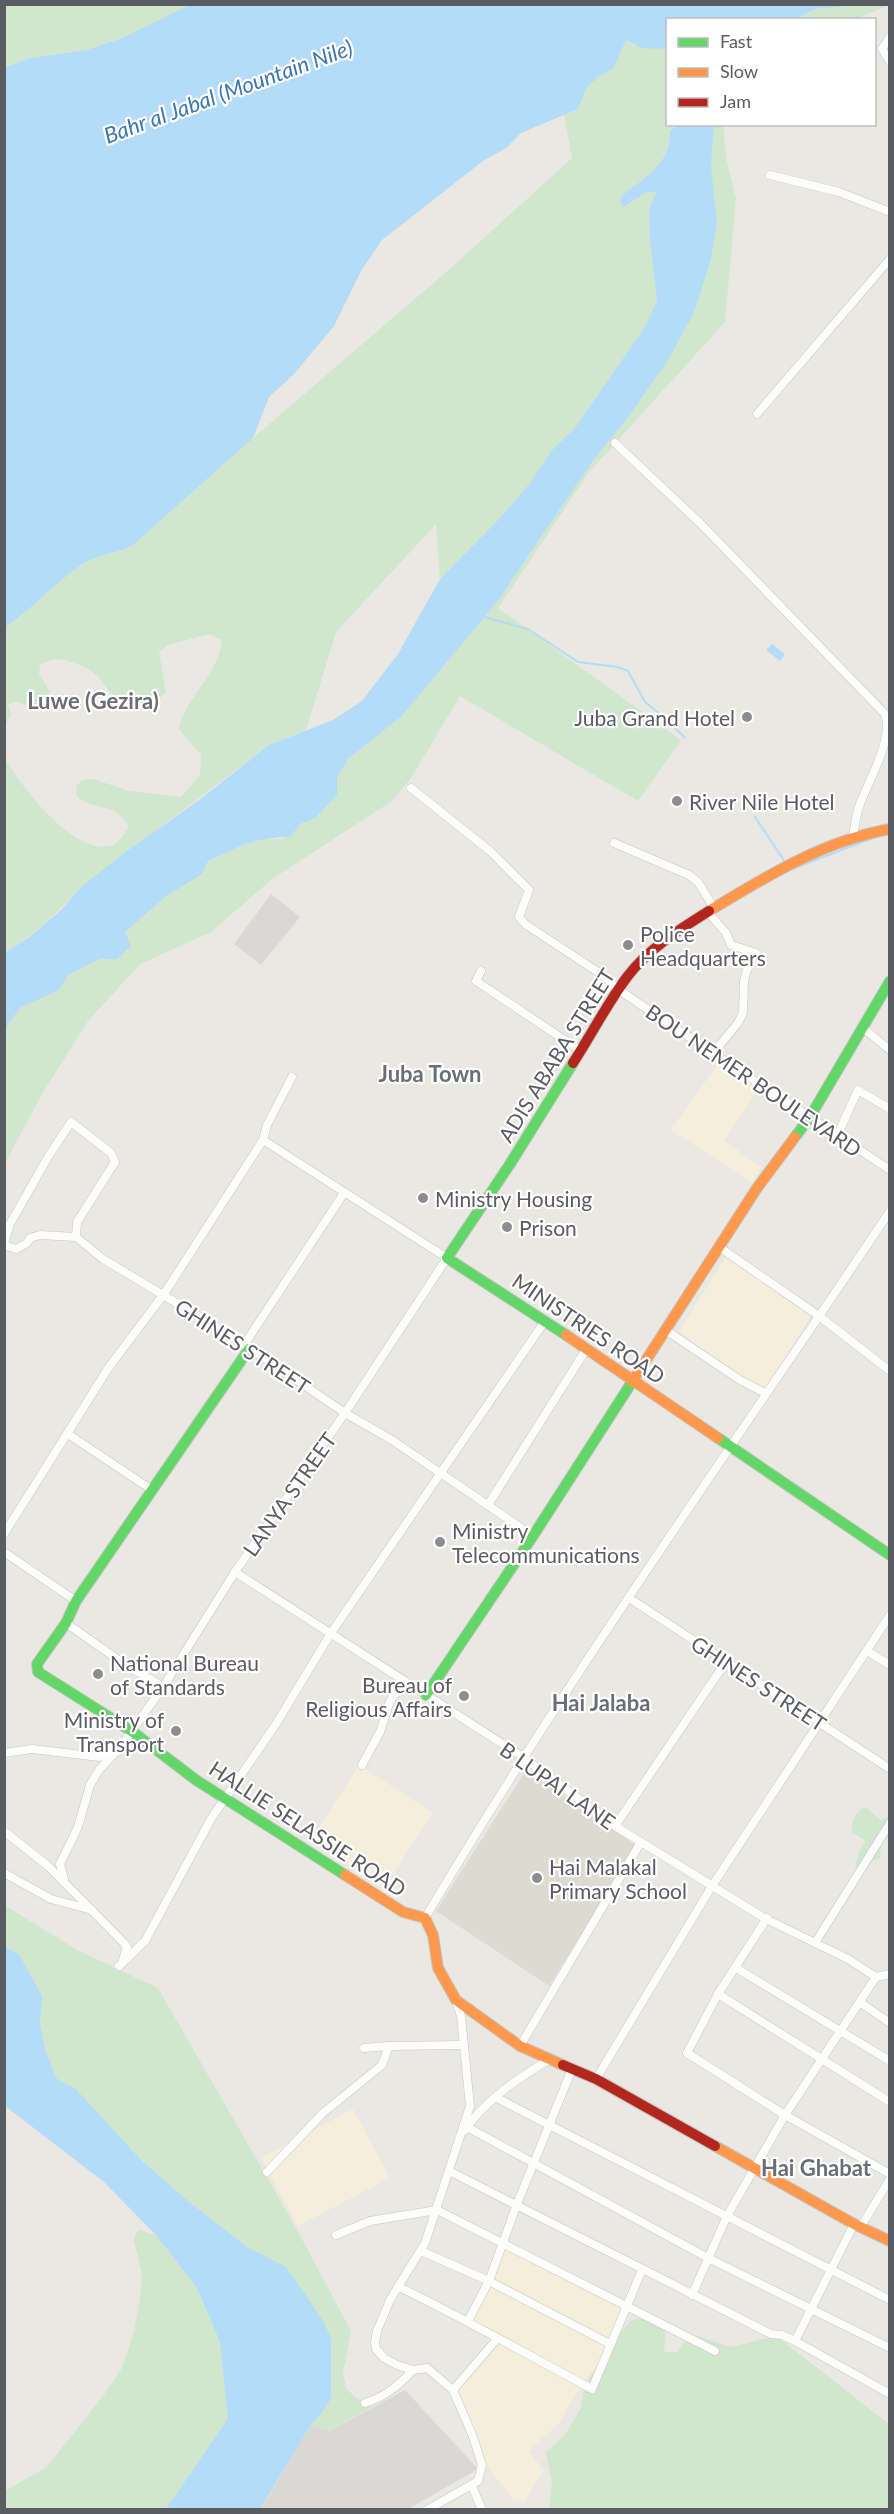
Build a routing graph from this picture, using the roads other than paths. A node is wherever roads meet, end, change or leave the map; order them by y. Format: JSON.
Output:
{"nodes":[{"id":1,"x":890,"y":37,"type":"edge"},
{"id":2,"x":890,"y":62,"type":"edge"},
{"id":3,"x":770,"y":175,"type":"dead end"},
{"id":4,"x":890,"y":212,"type":"edge"},
{"id":5,"x":890,"y":259,"type":"edge"},
{"id":6,"x":757,"y":414,"type":"dead end"},
{"id":7,"x":615,"y":443,"type":"dead end"},
{"id":8,"x":411,"y":788,"type":"dead end"},
{"id":9,"x":890,"y":829,"type":"edge"},
{"id":10,"x":853,"y":836,"type":"junction"},
{"id":11,"x":614,"y":843,"type":"dead end"},
{"id":12,"x":711,"y":910,"type":"junction"},
{"id":13,"x":481,"y":971,"type":"dead end"},
{"id":14,"x":888,"y":988,"type":"edge"},
{"id":15,"x":619,"y":990,"type":"junction"},
{"id":16,"x":863,"y":1028,"type":"junction"},
{"id":17,"x":890,"y":1050,"type":"edge"},
{"id":18,"x":581,"y":1051,"type":"junction"},
{"id":19,"x":713,"y":1053,"type":"junction"},
{"id":20,"x":292,"y":1077,"type":"dead end"},
{"id":21,"x":890,"y":1109,"type":"edge"},
{"id":22,"x":810,"y":1117,"type":"junction"},
{"id":23,"x":837,"y":1136,"type":"junction"},
{"id":24,"x":262,"y":1140,"type":"junction"},
{"id":25,"x":890,"y":1170,"type":"edge"},
{"id":26,"x":344,"y":1193,"type":"junction"},
{"id":27,"x":890,"y":1211,"type":"edge"},
{"id":28,"x":76,"y":1237,"type":"junction"},
{"id":29,"x":4,"y":1244,"type":"edge"},
{"id":30,"x":719,"y":1247,"type":"junction"},
{"id":31,"x":447,"y":1257,"type":"junction"},
{"id":32,"x":164,"y":1294,"type":"junction"},
{"id":33,"x":819,"y":1316,"type":"junction"},
{"id":34,"x":545,"y":1322,"type":"junction"},
{"id":35,"x":667,"y":1331,"type":"junction"},
{"id":36,"x":247,"y":1347,"type":"junction"},
{"id":37,"x":587,"y":1348,"type":"junction"},
{"id":38,"x":890,"y":1371,"type":"edge"},
{"id":39,"x":634,"y":1381,"type":"junction"},
{"id":40,"x":765,"y":1394,"type":"junction"},
{"id":41,"x":345,"y":1413,"type":"junction"},
{"id":42,"x":68,"y":1434,"type":"junction"},
{"id":43,"x":730,"y":1446,"type":"junction"},
{"id":44,"x":441,"y":1473,"type":"junction"},
{"id":45,"x":152,"y":1490,"type":"junction"},
{"id":46,"x":488,"y":1505,"type":"junction"},
{"id":47,"x":4,"y":1534,"type":"edge"},
{"id":48,"x":533,"y":1536,"type":"junction"},
{"id":49,"x":4,"y":1552,"type":"edge"},
{"id":50,"x":890,"y":1555,"type":"edge"},
{"id":51,"x":235,"y":1572,"type":"junction"},
{"id":52,"x":629,"y":1598,"type":"junction"},
{"id":53,"x":76,"y":1601,"type":"junction"},
{"id":54,"x":890,"y":1615,"type":"edge"},
{"id":55,"x":66,"y":1623,"type":"junction"},
{"id":56,"x":331,"y":1633,"type":"junction"},
{"id":57,"x":867,"y":1651,"type":"junction"},
{"id":58,"x":725,"y":1663,"type":"junction"},
{"id":59,"x":890,"y":1665,"type":"edge"},
{"id":60,"x":405,"y":1682,"type":"junction"},
{"id":61,"x":163,"y":1687,"type":"junction"},
{"id":62,"x":426,"y":1695,"type":"junction"},
{"id":63,"x":819,"y":1723,"type":"junction"},
{"id":64,"x":133,"y":1732,"type":"junction"},
{"id":65,"x":4,"y":1753,"type":"edge"},
{"id":66,"x":114,"y":1754,"type":"junction"},
{"id":67,"x":523,"y":1757,"type":"junction"},
{"id":68,"x":362,"y":1765,"type":"dead end"},
{"id":69,"x":890,"y":1768,"type":"edge"},
{"id":70,"x":225,"y":1799,"type":"junction"},
{"id":71,"x":890,"y":1823,"type":"edge"},
{"id":72,"x":615,"y":1826,"type":"junction"},
{"id":73,"x":4,"y":1831,"type":"edge"},
{"id":74,"x":641,"y":1842,"type":"junction"},
{"id":75,"x":4,"y":1873,"type":"edge"},
{"id":76,"x":65,"y":1882,"type":"junction"},
{"id":77,"x":712,"y":1886,"type":"junction"},
{"id":78,"x":93,"y":1910,"type":"junction"},
{"id":79,"x":425,"y":1918,"type":"junction"},
{"id":80,"x":765,"y":1919,"type":"junction"},
{"id":81,"x":815,"y":1943,"type":"junction"},
{"id":82,"x":736,"y":1968,"type":"junction"},
{"id":83,"x":890,"y":1974,"type":"edge"},
{"id":84,"x":876,"y":1977,"type":"junction"},
{"id":85,"x":718,"y":1994,"type":"junction"},
{"id":86,"x":456,"y":2000,"type":"junction"},
{"id":87,"x":861,"y":2003,"type":"junction"},
{"id":88,"x":890,"y":2023,"type":"edge"},
{"id":89,"x":842,"y":2032,"type":"junction"},
{"id":90,"x":464,"y":2045,"type":"junction"},
{"id":91,"x":389,"y":2046,"type":"junction"},
{"id":92,"x":520,"y":2046,"type":"junction"},
{"id":93,"x":364,"y":2048,"type":"dead end"},
{"id":94,"x":550,"y":2058,"type":"junction"},
{"id":95,"x":822,"y":2061,"type":"junction"},
{"id":96,"x":890,"y":2061,"type":"edge"},
{"id":97,"x":572,"y":2069,"type":"junction"},
{"id":98,"x":596,"y":2079,"type":"junction"},
{"id":99,"x":497,"y":2098,"type":"junction"},
{"id":100,"x":890,"y":2102,"type":"edge"},
{"id":101,"x":785,"y":2115,"type":"junction"},
{"id":102,"x":550,"y":2125,"type":"junction"},
{"id":103,"x":467,"y":2127,"type":"junction"},
{"id":104,"x":455,"y":2150,"type":"junction"},
{"id":105,"x":532,"y":2165,"type":"junction"},
{"id":106,"x":755,"y":2168,"type":"junction"},
{"id":107,"x":449,"y":2170,"type":"junction"},
{"id":108,"x":267,"y":2172,"type":"dead end"},
{"id":109,"x":890,"y":2174,"type":"edge"},
{"id":110,"x":890,"y":2179,"type":"edge"},
{"id":111,"x":517,"y":2204,"type":"junction"},
{"id":112,"x":437,"y":2210,"type":"junction"},
{"id":113,"x":727,"y":2216,"type":"junction"},
{"id":114,"x":857,"y":2225,"type":"junction"},
{"id":115,"x":336,"y":2235,"type":"dead end"},
{"id":116,"x":890,"y":2241,"type":"edge"},
{"id":117,"x":504,"y":2244,"type":"junction"},
{"id":118,"x":422,"y":2251,"type":"junction"},
{"id":119,"x":708,"y":2258,"type":"junction"},
{"id":120,"x":829,"y":2269,"type":"junction"},
{"id":121,"x":642,"y":2270,"type":"junction"},
{"id":122,"x":489,"y":2281,"type":"junction"},
{"id":123,"x":399,"y":2287,"type":"junction"},
{"id":124,"x":692,"y":2295,"type":"junction"},
{"id":125,"x":890,"y":2300,"type":"edge"},
{"id":126,"x":627,"y":2306,"type":"junction"},
{"id":127,"x":810,"y":2308,"type":"junction"},
{"id":128,"x":468,"y":2321,"type":"junction"},
{"id":129,"x":497,"y":2339,"type":"junction"},
{"id":130,"x":795,"y":2341,"type":"junction"},
{"id":131,"x":610,"y":2344,"type":"junction"},
{"id":132,"x":890,"y":2348,"type":"edge"},
{"id":133,"x":715,"y":2351,"type":"dead end"},
{"id":134,"x":413,"y":2370,"type":"junction"},
{"id":135,"x":453,"y":2390,"type":"junction"},
{"id":136,"x":890,"y":2394,"type":"edge"},
{"id":137,"x":365,"y":2403,"type":"dead end"},
{"id":138,"x":472,"y":2486,"type":"junction"},
{"id":139,"x":427,"y":2510,"type":"edge"},
{"id":140,"x":482,"y":2510,"type":"edge"}],
"edges":[{"from":1,"to":2,"type":"street"},
{"from":3,"to":4,"type":"street"},
{"from":5,"to":6,"type":"street"},
{"from":7,"to":10,"type":"street"},
{"from":8,"to":15,"type":"street","name":"BOU NEMER BOULEVARD"},
{"from":9,"to":10,"type":"street","name":"ADIS ABABA STREET"},
{"from":10,"to":12,"type":"street","name":"ADIS ABABA STREET"},
{"from":11,"to":12,"type":"street"},
{"from":12,"to":15,"type":"street","name":"ADIS ABABA STREET"},
{"from":12,"to":19,"type":"street"},
{"from":13,"to":18,"type":"street"},
{"from":14,"to":16,"type":"street"},
{"from":15,"to":18,"type":"street","name":"ADIS ABABA STREET"},
{"from":15,"to":19,"type":"street","name":"BOU NEMER BOULEVARD"},
{"from":16,"to":17,"type":"street"},
{"from":16,"to":22,"type":"street"},
{"from":18,"to":31,"type":"street","name":"ADIS ABABA STREET"},
{"from":19,"to":22,"type":"street","name":"BOU NEMER BOULEVARD"},
{"from":20,"to":24,"type":"street"},
{"from":21,"to":23,"type":"street"},
{"from":22,"to":23,"type":"street","name":"BOU NEMER BOULEVARD"},
{"from":22,"to":30,"type":"street"},
{"from":23,"to":25,"type":"street","name":"BOU NEMER BOULEVARD"},
{"from":24,"to":26,"type":"street","name":"MINISTRIES ROAD"},
{"from":24,"to":32,"type":"street"},
{"from":26,"to":31,"type":"street","name":"MINISTRIES ROAD"},
{"from":26,"to":36,"type":"street"},
{"from":27,"to":33,"type":"street"},
{"from":28,"to":29,"type":"street"},
{"from":28,"to":29,"type":"street"},
{"from":28,"to":32,"type":"street","name":"GHINES STREET"},
{"from":30,"to":33,"type":"street"},
{"from":30,"to":35,"type":"street"},
{"from":31,"to":34,"type":"street","name":"MINISTRIES ROAD"},
{"from":31,"to":41,"type":"street","name":"LANYA STREET"},
{"from":32,"to":36,"type":"street","name":"GHINES STREET"},
{"from":32,"to":42,"type":"street"},
{"from":33,"to":38,"type":"street"},
{"from":33,"to":40,"type":"street"},
{"from":34,"to":37,"type":"street","name":"MINISTRIES ROAD"},
{"from":34,"to":44,"type":"street"},
{"from":35,"to":39,"type":"street"},
{"from":35,"to":40,"type":"street"},
{"from":36,"to":41,"type":"street","name":"GHINES STREET"},
{"from":36,"to":45,"type":"street","name":"HALLIE SELASSIE ROAD"},
{"from":37,"to":39,"type":"street","name":"MINISTRIES ROAD"},
{"from":37,"to":46,"type":"street"},
{"from":39,"to":43,"type":"street","name":"MINISTRIES ROAD"},
{"from":39,"to":48,"type":"street"},
{"from":40,"to":43,"type":"street"},
{"from":41,"to":44,"type":"street","name":"GHINES STREET"},
{"from":41,"to":51,"type":"street","name":"LANYA STREET"},
{"from":42,"to":45,"type":"street"},
{"from":42,"to":47,"type":"street"},
{"from":43,"to":50,"type":"street","name":"MINISTRIES ROAD"},
{"from":43,"to":52,"type":"street"},
{"from":44,"to":46,"type":"street","name":"GHINES STREET"},
{"from":44,"to":56,"type":"street"},
{"from":45,"to":53,"type":"street","name":"HALLIE SELASSIE ROAD"},
{"from":46,"to":48,"type":"street","name":"GHINES STREET"},
{"from":48,"to":62,"type":"street"},
{"from":49,"to":53,"type":"street"},
{"from":51,"to":56,"type":"street","name":"B LUPAI LANE"},
{"from":51,"to":61,"type":"street","name":"LANYA STREET"},
{"from":52,"to":58,"type":"street","name":"GHINES STREET"},
{"from":52,"to":67,"type":"street"},
{"from":53,"to":55,"type":"street","name":"HALLIE SELASSIE ROAD"},
{"from":54,"to":57,"type":"street"},
{"from":55,"to":61,"type":"street"},
{"from":55,"to":64,"type":"street","name":"HALLIE SELASSIE ROAD"},
{"from":56,"to":60,"type":"street","name":"B LUPAI LANE"},
{"from":56,"to":70,"type":"street"},
{"from":57,"to":59,"type":"street"},
{"from":57,"to":63,"type":"street"},
{"from":58,"to":63,"type":"street","name":"GHINES STREET"},
{"from":58,"to":72,"type":"street"},
{"from":60,"to":62,"type":"street","name":"B LUPAI LANE"},
{"from":60,"to":68,"type":"street"},
{"from":61,"to":64,"type":"street","name":"LANYA STREET"},
{"from":62,"to":67,"type":"street","name":"B LUPAI LANE"},
{"from":63,"to":69,"type":"street","name":"GHINES STREET"},
{"from":63,"to":77,"type":"street"},
{"from":64,"to":66,"type":"street","name":"LANYA STREET"},
{"from":64,"to":70,"type":"street","name":"HALLIE SELASSIE ROAD"},
{"from":65,"to":66,"type":"street"},
{"from":66,"to":76,"type":"street","name":"LANYA STREET"},
{"from":67,"to":72,"type":"street","name":"B LUPAI LANE"},
{"from":67,"to":79,"type":"street"},
{"from":70,"to":78,"type":"street"},
{"from":70,"to":79,"type":"street","name":"HALLIE SELASSIE ROAD"},
{"from":71,"to":81,"type":"street"},
{"from":72,"to":74,"type":"street","name":"B LUPAI LANE"},
{"from":73,"to":76,"type":"street"},
{"from":74,"to":77,"type":"street","name":"B LUPAI LANE"},
{"from":74,"to":92,"type":"street"},
{"from":75,"to":78,"type":"street"},
{"from":76,"to":78,"type":"street"},
{"from":77,"to":80,"type":"street","name":"B LUPAI LANE"},
{"from":77,"to":98,"type":"street"},
{"from":79,"to":86,"type":"street"},
{"from":80,"to":81,"type":"street","name":"B LUPAI LANE"},
{"from":80,"to":82,"type":"street"},
{"from":81,"to":84,"type":"street","name":"B LUPAI LANE"},
{"from":82,"to":85,"type":"street"},
{"from":82,"to":89,"type":"street"},
{"from":83,"to":84,"type":"street"},
{"from":84,"to":87,"type":"street"},
{"from":85,"to":95,"type":"street"},
{"from":85,"to":101,"type":"street"},
{"from":86,"to":90,"type":"street"},
{"from":86,"to":92,"type":"street"},
{"from":87,"to":88,"type":"street"},
{"from":87,"to":89,"type":"street"},
{"from":89,"to":95,"type":"street"},
{"from":89,"to":96,"type":"street"},
{"from":90,"to":91,"type":"street"},
{"from":90,"to":104,"type":"street"},
{"from":91,"to":93,"type":"street"},
{"from":91,"to":108,"type":"street"},
{"from":92,"to":94,"type":"street"},
{"from":94,"to":97,"type":"street"},
{"from":94,"to":99,"type":"street"},
{"from":95,"to":100,"type":"street"},
{"from":95,"to":101,"type":"street"},
{"from":97,"to":98,"type":"street"},
{"from":97,"to":102,"type":"street"},
{"from":98,"to":106,"type":"street"},
{"from":99,"to":102,"type":"street"},
{"from":99,"to":103,"type":"street"},
{"from":101,"to":106,"type":"street"},
{"from":101,"to":109,"type":"street"},
{"from":102,"to":105,"type":"street"},
{"from":102,"to":113,"type":"street"},
{"from":103,"to":104,"type":"street"},
{"from":103,"to":105,"type":"street"},
{"from":104,"to":107,"type":"street"},
{"from":105,"to":111,"type":"street"},
{"from":105,"to":119,"type":"street"},
{"from":106,"to":113,"type":"street"},
{"from":106,"to":114,"type":"street"},
{"from":107,"to":111,"type":"street"},
{"from":107,"to":112,"type":"street"},
{"from":110,"to":114,"type":"street"},
{"from":111,"to":117,"type":"street"},
{"from":111,"to":121,"type":"street"},
{"from":112,"to":115,"type":"street"},
{"from":112,"to":117,"type":"street"},
{"from":112,"to":118,"type":"street"},
{"from":113,"to":119,"type":"street"},
{"from":113,"to":120,"type":"street"},
{"from":114,"to":116,"type":"street"},
{"from":114,"to":120,"type":"street"},
{"from":117,"to":122,"type":"street"},
{"from":117,"to":126,"type":"street"},
{"from":118,"to":122,"type":"street"},
{"from":118,"to":123,"type":"street"},
{"from":119,"to":124,"type":"street"},
{"from":119,"to":127,"type":"street"},
{"from":120,"to":125,"type":"street"},
{"from":120,"to":127,"type":"street"},
{"from":121,"to":124,"type":"street"},
{"from":121,"to":126,"type":"street"},
{"from":122,"to":128,"type":"street"},
{"from":122,"to":131,"type":"street"},
{"from":123,"to":128,"type":"street"},
{"from":123,"to":134,"type":"street"},
{"from":124,"to":130,"type":"street"},
{"from":126,"to":131,"type":"street"},
{"from":126,"to":133,"type":"street"},
{"from":127,"to":130,"type":"street"},
{"from":127,"to":132,"type":"street"},
{"from":128,"to":129,"type":"street"},
{"from":129,"to":131,"type":"street"},
{"from":129,"to":135,"type":"street"},
{"from":130,"to":136,"type":"street"},
{"from":134,"to":135,"type":"street"},
{"from":134,"to":137,"type":"street"},
{"from":135,"to":138,"type":"street"},
{"from":138,"to":139,"type":"street"},
{"from":138,"to":140,"type":"street"}]}
